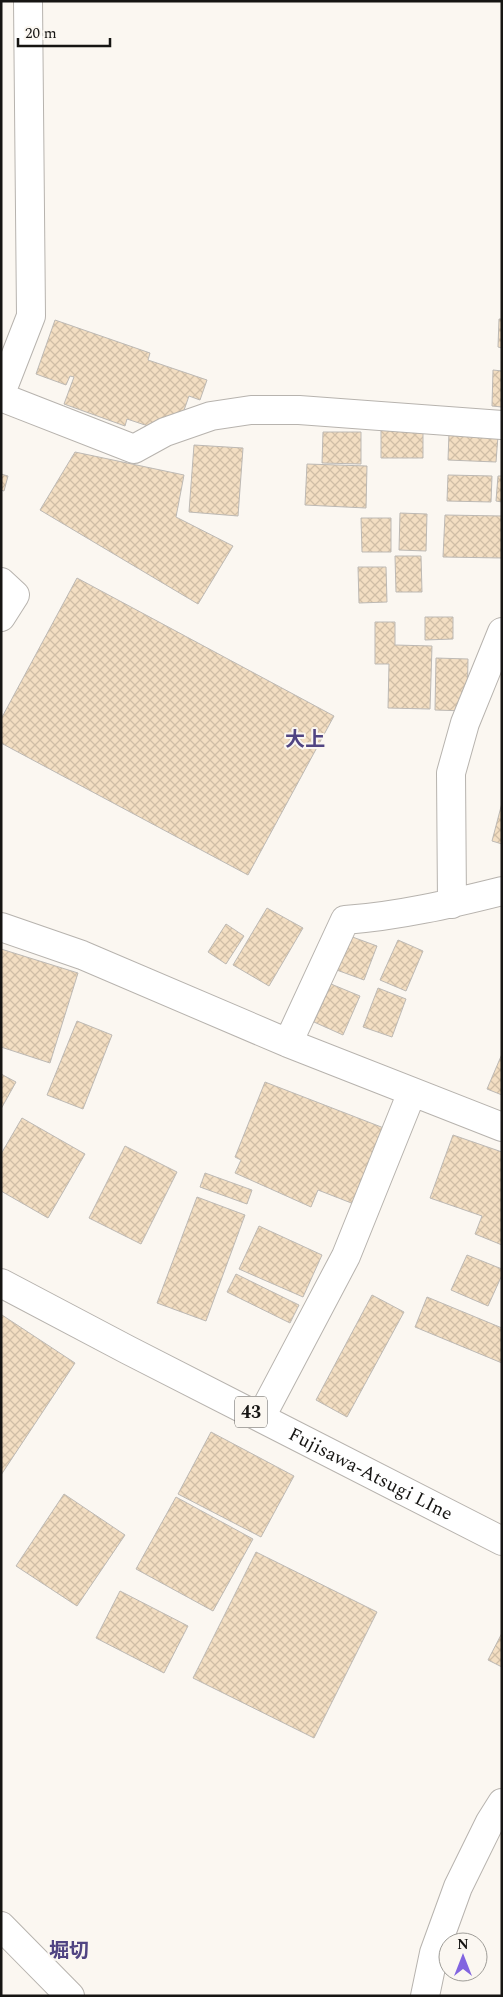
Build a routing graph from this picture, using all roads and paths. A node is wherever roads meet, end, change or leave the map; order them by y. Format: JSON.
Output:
{"nodes":[{"id":1,"x":28,"y":1,"type":"edge"},
{"id":2,"x":1,"y":393,"type":"edge"},
{"id":3,"x":1,"y":397,"type":"edge"},
{"id":4,"x":502,"y":426,"type":"edge"},
{"id":5,"x":1,"y":582,"type":"edge"},
{"id":6,"x":1,"y":617,"type":"edge"},
{"id":7,"x":502,"y":632,"type":"edge"},
{"id":8,"x":502,"y":891,"type":"edge"},
{"id":9,"x":452,"y":904,"type":"junction"},
{"id":10,"x":1,"y":927,"type":"edge"},
{"id":11,"x":288,"y":1043,"type":"junction"},
{"id":12,"x":412,"y":1092,"type":"junction"},
{"id":13,"x":502,"y":1128,"type":"edge"},
{"id":14,"x":1,"y":1283,"type":"edge"},
{"id":15,"x":261,"y":1417,"type":"junction"},
{"id":16,"x":502,"y":1541,"type":"edge"},
{"id":17,"x":502,"y":1803,"type":"edge"},
{"id":18,"x":1,"y":1926,"type":"edge"},
{"id":19,"x":70,"y":1996,"type":"edge"},
{"id":20,"x":425,"y":1996,"type":"edge"}],
"edges":[{"from":1,"to":2,"type":"street"},
{"from":3,"to":4,"type":"street"},
{"from":5,"to":6,"type":"street"},
{"from":7,"to":9,"type":"street"},
{"from":8,"to":9,"type":"street"},
{"from":9,"to":11,"type":"street"},
{"from":10,"to":11,"type":"street"},
{"from":11,"to":12,"type":"street"},
{"from":12,"to":13,"type":"street"},
{"from":12,"to":15,"type":"street"},
{"from":14,"to":15,"type":"street","name":"Fujisawa-Atsugi LIne","number":"43"},
{"from":15,"to":16,"type":"street","name":"Fujisawa-Atsugi LIne","number":"43"},
{"from":17,"to":20,"type":"street"},
{"from":18,"to":19,"type":"street"}]}
